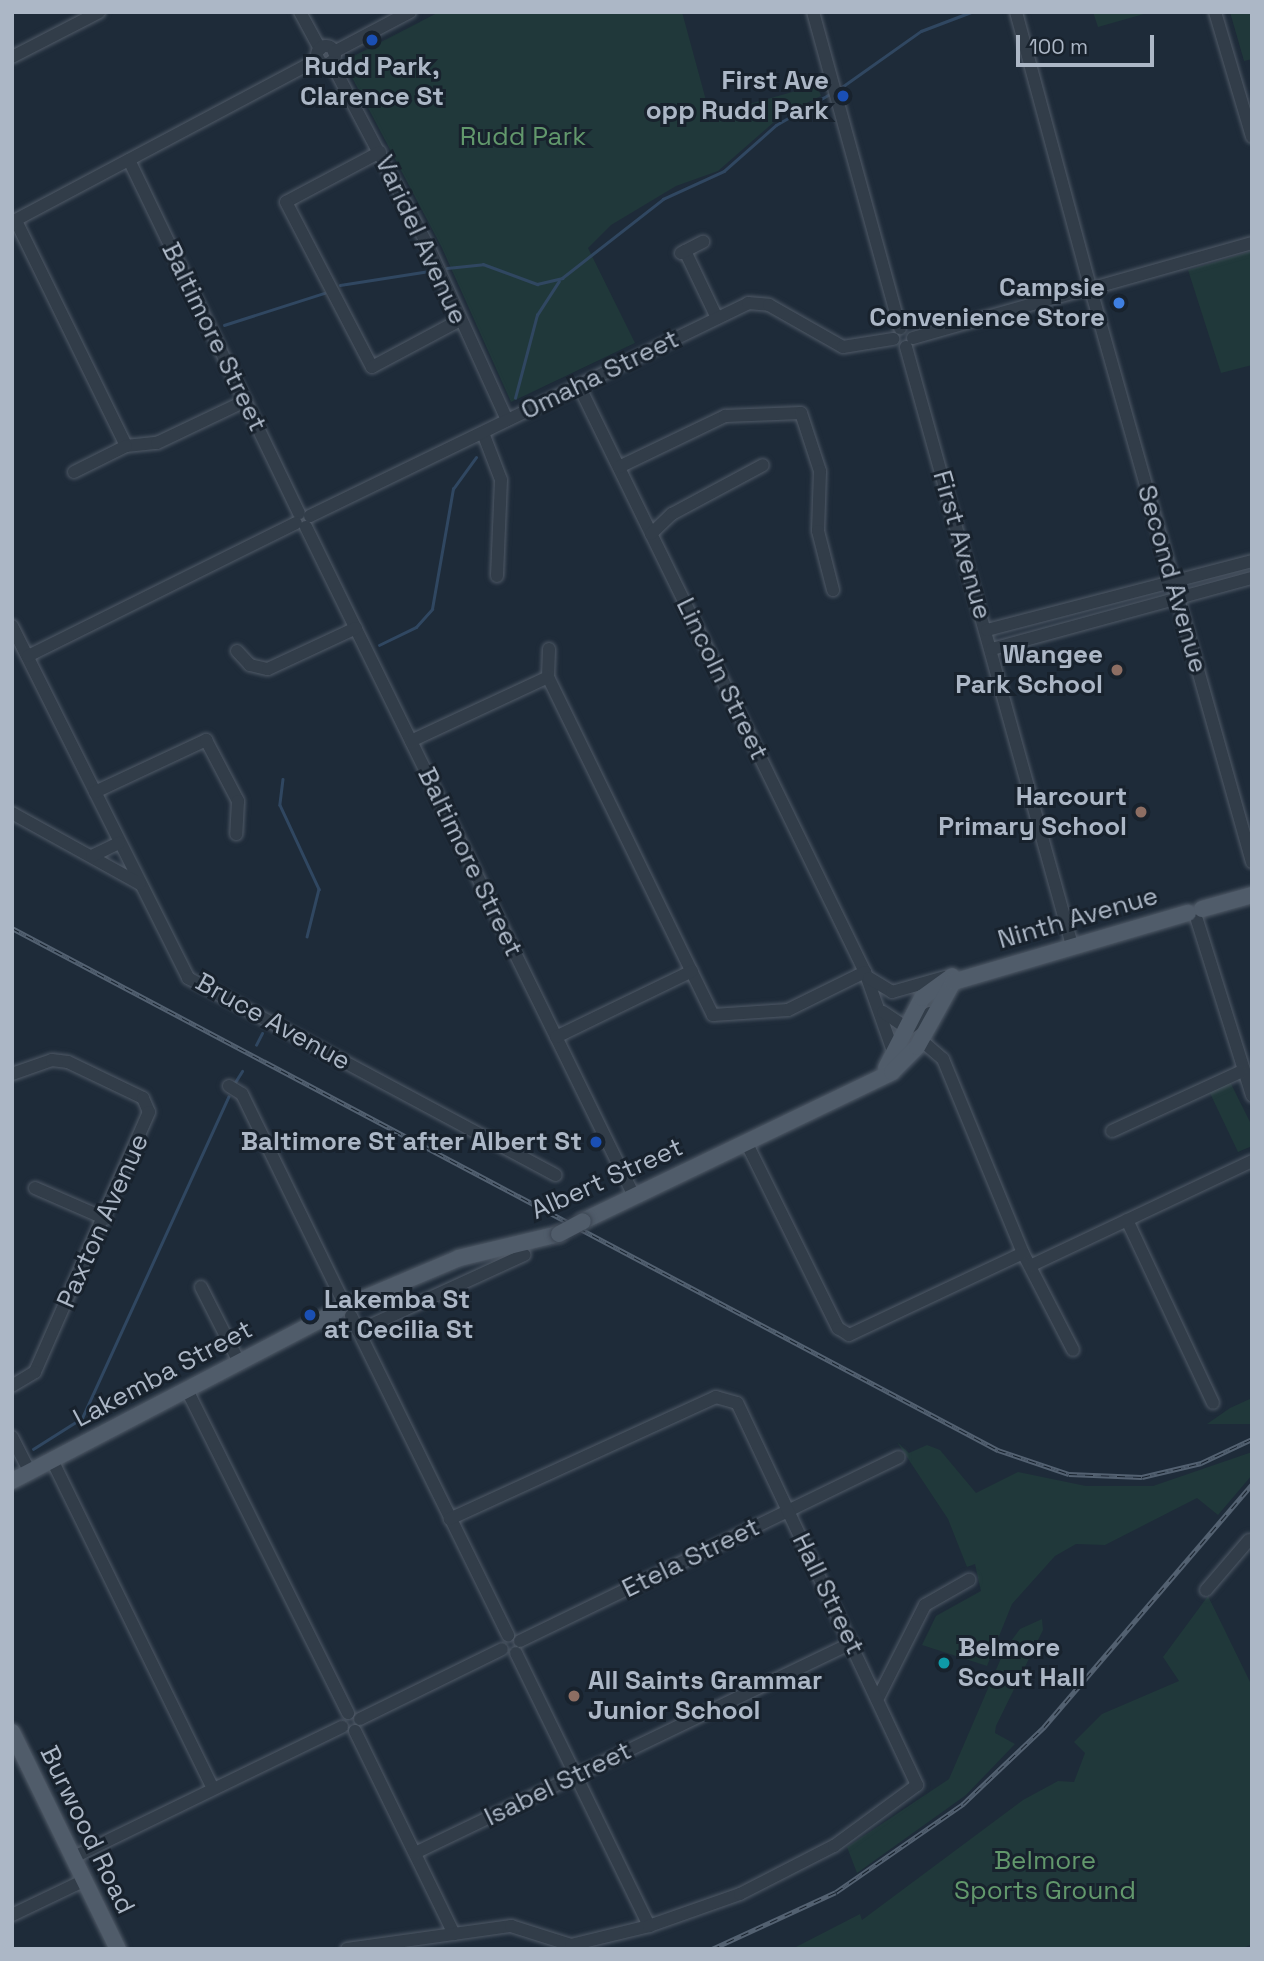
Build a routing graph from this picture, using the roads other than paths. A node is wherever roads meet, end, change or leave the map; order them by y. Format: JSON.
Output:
{"nodes":[{"id":1,"x":99,"y":12,"type":"edge"},
{"id":2,"x":300,"y":12,"type":"edge"},
{"id":3,"x":410,"y":12,"type":"edge"},
{"id":4,"x":813,"y":12,"type":"edge"},
{"id":5,"x":1016,"y":12,"type":"edge"},
{"id":6,"x":1215,"y":12,"type":"edge"},
{"id":7,"x":326,"y":56,"type":"junction"},
{"id":8,"x":12,"y":57,"type":"edge"},
{"id":9,"x":1252,"y":137,"type":"edge"},
{"id":10,"x":380,"y":152,"type":"junction"},
{"id":11,"x":129,"y":160,"type":"junction"},
{"id":12,"x":14,"y":222,"type":"edge"},
{"id":13,"x":703,"y":242,"type":"dead end"},
{"id":14,"x":1252,"y":243,"type":"edge"},
{"id":15,"x":1091,"y":288,"type":"junction"},
{"id":16,"x":717,"y":318,"type":"junction"},
{"id":17,"x":460,"y":320,"type":"junction"},
{"id":18,"x":896,"y":334,"type":"junction"},
{"id":19,"x":909,"y":343,"type":"junction"},
{"id":20,"x":579,"y":386,"type":"junction"},
{"id":21,"x":245,"y":401,"type":"junction"},
{"id":22,"x":507,"y":420,"type":"junction"},
{"id":23,"x":482,"y":433,"type":"junction"},
{"id":24,"x":126,"y":446,"type":"junction"},
{"id":25,"x":764,"y":465,"type":"dead end"},
{"id":26,"x":619,"y":467,"type":"junction"},
{"id":27,"x":74,"y":472,"type":"dead end"},
{"id":28,"x":303,"y":520,"type":"junction"},
{"id":29,"x":651,"y":534,"type":"junction"},
{"id":30,"x":1252,"y":561,"type":"edge"},
{"id":31,"x":497,"y":576,"type":"dead end"},
{"id":32,"x":1252,"y":578,"type":"edge"},
{"id":33,"x":1173,"y":580,"type":"junction"},
{"id":34,"x":833,"y":590,"type":"dead end"},
{"id":35,"x":1178,"y":599,"type":"junction"},
{"id":36,"x":12,"y":626,"type":"edge"},
{"id":37,"x":356,"y":628,"type":"junction"},
{"id":38,"x":987,"y":630,"type":"junction"},
{"id":39,"x":549,"y":649,"type":"dead end"},
{"id":40,"x":992,"y":649,"type":"junction"},
{"id":41,"x":237,"y":651,"type":"dead end"},
{"id":42,"x":28,"y":656,"type":"junction"},
{"id":43,"x":548,"y":677,"type":"junction"},
{"id":44,"x":411,"y":741,"type":"junction"},
{"id":45,"x":94,"y":792,"type":"junction"},
{"id":46,"x":12,"y":813,"type":"edge"},
{"id":47,"x":236,"y":834,"type":"dead end"},
{"id":48,"x":119,"y":843,"type":"junction"},
{"id":49,"x":92,"y":856,"type":"junction"},
{"id":50,"x":1252,"y":862,"type":"edge"},
{"id":51,"x":140,"y":884,"type":"junction"},
{"id":52,"x":1252,"y":895,"type":"edge"},
{"id":53,"x":1195,"y":914,"type":"junction"},
{"id":54,"x":1072,"y":945,"type":"junction"},
{"id":55,"x":692,"y":971,"type":"junction"},
{"id":56,"x":982,"y":971,"type":"junction"},
{"id":57,"x":865,"y":972,"type":"junction"},
{"id":58,"x":949,"y":976,"type":"junction"},
{"id":59,"x":938,"y":1001,"type":"junction"},
{"id":60,"x":879,"y":1008,"type":"junction"},
{"id":61,"x":908,"y":1028,"type":"junction"},
{"id":62,"x":556,"y":1037,"type":"junction"},
{"id":63,"x":921,"y":1040,"type":"junction"},
{"id":64,"x":887,"y":1067,"type":"junction"},
{"id":65,"x":1240,"y":1072,"type":"junction"},
{"id":66,"x":12,"y":1074,"type":"edge"},
{"id":67,"x":229,"y":1086,"type":"dead end"},
{"id":68,"x":1252,"y":1096,"type":"edge"},
{"id":69,"x":833,"y":1100,"type":"junction"},
{"id":70,"x":1112,"y":1131,"type":"dead end"},
{"id":71,"x":746,"y":1142,"type":"junction"},
{"id":72,"x":1252,"y":1161,"type":"edge"},
{"id":73,"x":556,"y":1175,"type":"dead end"},
{"id":74,"x":35,"y":1188,"type":"dead end"},
{"id":75,"x":634,"y":1196,"type":"junction"},
{"id":76,"x":106,"y":1219,"type":"junction"},
{"id":77,"x":1127,"y":1220,"type":"junction"},
{"id":78,"x":1023,"y":1253,"type":"junction"},
{"id":79,"x":524,"y":1255,"type":"dead end"},
{"id":80,"x":1032,"y":1265,"type":"junction"},
{"id":81,"x":201,"y":1287,"type":"dead end"},
{"id":82,"x":346,"y":1307,"type":"junction"},
{"id":83,"x":358,"y":1331,"type":"junction"},
{"id":84,"x":1073,"y":1350,"type":"dead end"},
{"id":85,"x":239,"y":1362,"type":"junction"},
{"id":86,"x":12,"y":1386,"type":"edge"},
{"id":87,"x":187,"y":1390,"type":"junction"},
{"id":88,"x":1213,"y":1403,"type":"dead end"},
{"id":89,"x":12,"y":1437,"type":"edge"},
{"id":90,"x":899,"y":1457,"type":"dead end"},
{"id":91,"x":52,"y":1461,"type":"junction"},
{"id":92,"x":30,"y":1472,"type":"junction"},
{"id":93,"x":12,"y":1481,"type":"edge"},
{"id":94,"x":787,"y":1511,"type":"junction"},
{"id":95,"x":450,"y":1519,"type":"junction"},
{"id":96,"x":1249,"y":1540,"type":"dead end"},
{"id":97,"x":969,"y":1580,"type":"dead end"},
{"id":98,"x":1206,"y":1590,"type":"dead end"},
{"id":99,"x":508,"y":1635,"type":"junction"},
{"id":100,"x":852,"y":1643,"type":"junction"},
{"id":101,"x":518,"y":1647,"type":"junction"},
{"id":102,"x":502,"y":1649,"type":"junction"},
{"id":103,"x":879,"y":1696,"type":"junction"},
{"id":104,"x":348,"y":1713,"type":"junction"},
{"id":105,"x":358,"y":1725,"type":"junction"},
{"id":106,"x":342,"y":1727,"type":"junction"},
{"id":107,"x":14,"y":1740,"type":"edge"},
{"id":108,"x":575,"y":1776,"type":"junction"},
{"id":109,"x":213,"y":1789,"type":"junction"},
{"id":110,"x":415,"y":1853,"type":"junction"},
{"id":111,"x":74,"y":1857,"type":"junction"},
{"id":112,"x":85,"y":1880,"type":"junction"},
{"id":113,"x":12,"y":1915,"type":"edge"},
{"id":114,"x":649,"y":1926,"type":"junction"},
{"id":115,"x":454,"y":1934,"type":"junction"},
{"id":116,"x":118,"y":1949,"type":"edge"},
{"id":117,"x":347,"y":1949,"type":"edge"}],
"edges":[{"from":1,"to":8,"type":"street"},
{"from":2,"to":7,"type":"street","name":"Varidel Avenue"},
{"from":3,"to":7,"type":"street"},
{"from":4,"to":18,"type":"street"},
{"from":5,"to":15,"type":"street","name":"Second Avenue"},
{"from":6,"to":9,"type":"street"},
{"from":7,"to":10,"type":"street","name":"Varidel Avenue"},
{"from":7,"to":11,"type":"street"},
{"from":10,"to":17,"type":"street","name":"Varidel Avenue"},
{"from":10,"to":17,"type":"street"},
{"from":11,"to":12,"type":"street"},
{"from":11,"to":21,"type":"street","name":"Baltimore Street"},
{"from":12,"to":24,"type":"street"},
{"from":13,"to":16,"type":"street"},
{"from":14,"to":15,"type":"street"},
{"from":15,"to":19,"type":"street"},
{"from":15,"to":33,"type":"street","name":"Second Avenue"},
{"from":16,"to":18,"type":"street","name":"Omaha Street"},
{"from":16,"to":20,"type":"street","name":"Omaha Street"},
{"from":17,"to":22,"type":"street","name":"Varidel Avenue"},
{"from":18,"to":19,"type":"street"},
{"from":19,"to":38,"type":"street","name":"First Avenue"},
{"from":20,"to":22,"type":"street","name":"Omaha Street"},
{"from":20,"to":26,"type":"street","name":"Lincoln Street"},
{"from":21,"to":24,"type":"street"},
{"from":21,"to":28,"type":"street","name":"Baltimore Street"},
{"from":22,"to":23,"type":"street","name":"Omaha Street"},
{"from":23,"to":28,"type":"street","name":"Omaha Street"},
{"from":23,"to":31,"type":"street"},
{"from":24,"to":27,"type":"street"},
{"from":25,"to":29,"type":"street"},
{"from":26,"to":29,"type":"street","name":"Lincoln Street"},
{"from":26,"to":34,"type":"street"},
{"from":28,"to":37,"type":"street","name":"Baltimore Street"},
{"from":28,"to":42,"type":"street","name":"Omaha Street"},
{"from":29,"to":57,"type":"street","name":"Lincoln Street"},
{"from":30,"to":33,"type":"street"},
{"from":32,"to":35,"type":"street"},
{"from":33,"to":35,"type":"street","name":"Second Avenue"},
{"from":33,"to":38,"type":"street"},
{"from":35,"to":40,"type":"street"},
{"from":35,"to":50,"type":"street","name":"Second Avenue"},
{"from":36,"to":42,"type":"street","name":"Bruce Avenue"},
{"from":37,"to":41,"type":"street"},
{"from":37,"to":44,"type":"street","name":"Baltimore Street"},
{"from":38,"to":40,"type":"street","name":"First Avenue"},
{"from":39,"to":43,"type":"street"},
{"from":40,"to":54,"type":"street","name":"First Avenue"},
{"from":42,"to":45,"type":"street","name":"Bruce Avenue"},
{"from":43,"to":44,"type":"street"},
{"from":43,"to":55,"type":"street"},
{"from":44,"to":62,"type":"street","name":"Baltimore Street"},
{"from":45,"to":47,"type":"street"},
{"from":45,"to":48,"type":"street","name":"Bruce Avenue"},
{"from":46,"to":49,"type":"street"},
{"from":48,"to":49,"type":"street"},
{"from":48,"to":51,"type":"street","name":"Bruce Avenue"},
{"from":49,"to":51,"type":"street"},
{"from":51,"to":73,"type":"street","name":"Bruce Avenue"},
{"from":52,"to":53,"type":"main road","name":"Ninth Avenue"},
{"from":53,"to":54,"type":"main road","name":"Ninth Avenue"},
{"from":53,"to":65,"type":"street"},
{"from":54,"to":56,"type":"main road","name":"Ninth Avenue"},
{"from":55,"to":57,"type":"street"},
{"from":55,"to":62,"type":"street"},
{"from":56,"to":58,"type":"main road"},
{"from":56,"to":59,"type":"main road","name":"Albert Street"},
{"from":57,"to":58,"type":"street","name":"Lincoln Street"},
{"from":57,"to":60,"type":"street","name":"Lincoln Street"},
{"from":58,"to":61,"type":"main road"},
{"from":59,"to":61,"type":"street"},
{"from":59,"to":63,"type":"main road","name":"Albert Street"},
{"from":60,"to":61,"type":"street"},
{"from":60,"to":64,"type":"street","name":"Lincoln Street"},
{"from":61,"to":64,"type":"main road"},
{"from":62,"to":75,"type":"street","name":"Baltimore Street"},
{"from":63,"to":69,"type":"main road","name":"Albert Street"},
{"from":63,"to":78,"type":"street"},
{"from":64,"to":69,"type":"main road","name":"Albert Street"},
{"from":65,"to":68,"type":"street"},
{"from":65,"to":70,"type":"street"},
{"from":66,"to":76,"type":"street","name":"Paxton Avenue"},
{"from":67,"to":82,"type":"street"},
{"from":69,"to":71,"type":"main road","name":"Albert Street"},
{"from":71,"to":75,"type":"main road","name":"Albert Street"},
{"from":71,"to":78,"type":"street"},
{"from":72,"to":77,"type":"street"},
{"from":74,"to":76,"type":"street"},
{"from":75,"to":82,"type":"main road","name":"Albert Street","bridge":true},
{"from":76,"to":86,"type":"street","name":"Paxton Avenue"},
{"from":77,"to":80,"type":"street"},
{"from":77,"to":88,"type":"street"},
{"from":78,"to":80,"type":"street"},
{"from":79,"to":83,"type":"street","name":"Albert Street"},
{"from":80,"to":84,"type":"street"},
{"from":81,"to":85,"type":"street"},
{"from":82,"to":83,"type":"street"},
{"from":82,"to":85,"type":"main road","name":"Lakemba Street"},
{"from":83,"to":95,"type":"street"},
{"from":85,"to":87,"type":"main road","name":"Lakemba Street"},
{"from":87,"to":91,"type":"main road","name":"Lakemba Street"},
{"from":87,"to":104,"type":"street"},
{"from":89,"to":92,"type":"street"},
{"from":90,"to":94,"type":"street","name":"Etela Street"},
{"from":91,"to":92,"type":"main road","name":"Lakemba Street"},
{"from":91,"to":109,"type":"street"},
{"from":92,"to":93,"type":"main road","name":"Lakemba Street"},
{"from":94,"to":95,"type":"street","name":"Hall Street"},
{"from":94,"to":100,"type":"street","name":"Hall Street"},
{"from":94,"to":101,"type":"street","name":"Etela Street"},
{"from":95,"to":99,"type":"street"},
{"from":96,"to":98,"type":"street"},
{"from":97,"to":103,"type":"street"},
{"from":99,"to":101,"type":"street"},
{"from":99,"to":102,"type":"street"},
{"from":100,"to":103,"type":"street","name":"Hall Street"},
{"from":100,"to":108,"type":"street","name":"Isabel Street"},
{"from":101,"to":102,"type":"street"},
{"from":101,"to":108,"type":"street"},
{"from":102,"to":105,"type":"street"},
{"from":103,"to":114,"type":"street","name":"Hall Street"},
{"from":104,"to":105,"type":"street"},
{"from":104,"to":106,"type":"street"},
{"from":105,"to":106,"type":"street"},
{"from":105,"to":110,"type":"street"},
{"from":106,"to":109,"type":"street"},
{"from":107,"to":111,"type":"main road","name":"Burwood Road"},
{"from":108,"to":110,"type":"street","name":"Isabel Street"},
{"from":108,"to":114,"type":"street"},
{"from":109,"to":111,"type":"street"},
{"from":110,"to":115,"type":"street"},
{"from":111,"to":112,"type":"main road","name":"Burwood Road"},
{"from":112,"to":113,"type":"street"},
{"from":112,"to":116,"type":"main road","name":"Burwood Road"},
{"from":114,"to":115,"type":"street"},
{"from":115,"to":117,"type":"street"}]}
